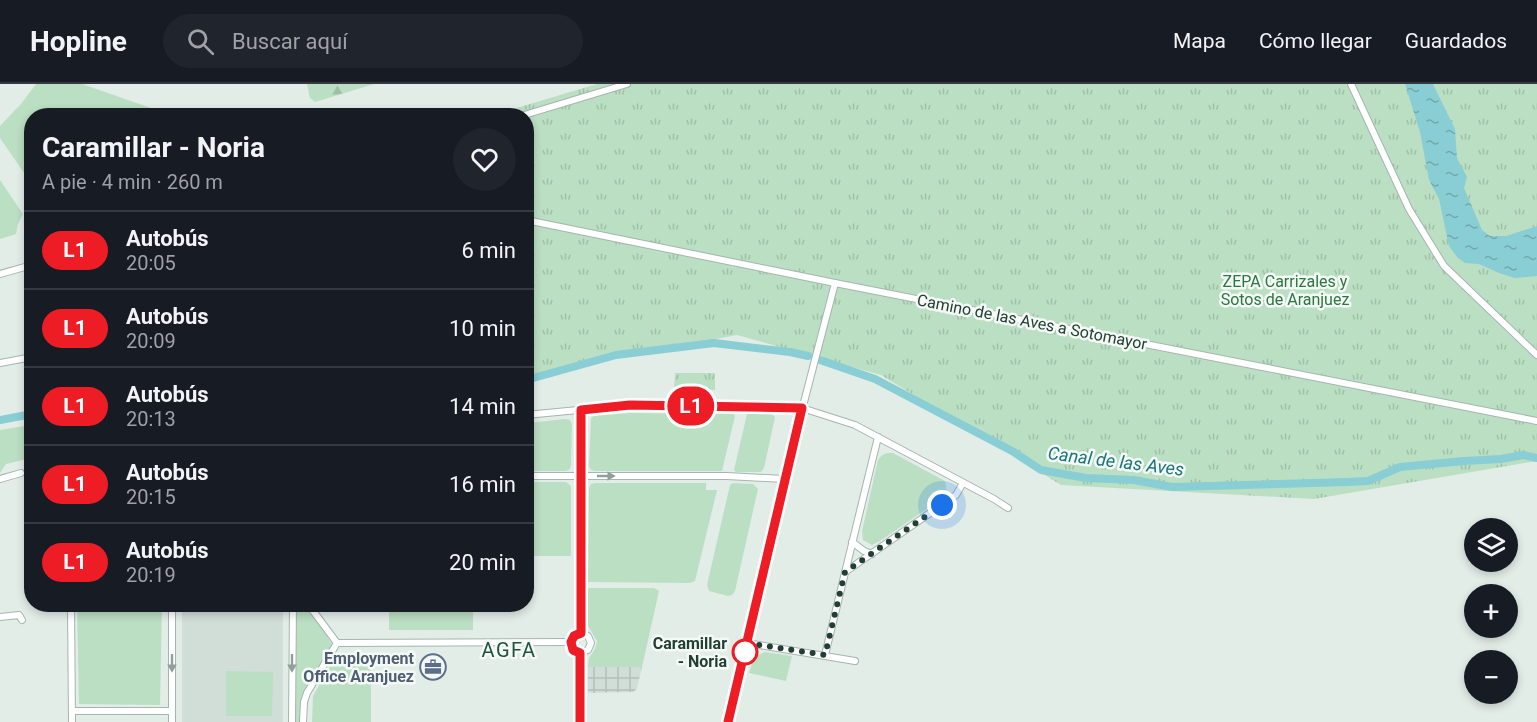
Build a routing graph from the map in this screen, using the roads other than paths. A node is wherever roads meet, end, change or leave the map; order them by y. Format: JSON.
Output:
{"nodes":[{"id":1,"x":627,"y":84,"type":"edge"},
{"id":2,"x":1352,"y":84,"type":"edge"},
{"id":3,"x":534,"y":112,"type":"edge"},
{"id":4,"x":534,"y":222,"type":"edge"},
{"id":5,"x":24,"y":267,"type":"edge"},
{"id":6,"x":0,"y":274,"type":"edge"},
{"id":7,"x":835,"y":283,"type":"junction"},
{"id":8,"x":1537,"y":355,"type":"edge"},
{"id":9,"x":24,"y":358,"type":"edge"},
{"id":10,"x":0,"y":363,"type":"edge"},
{"id":11,"x":802,"y":408,"type":"junction"},
{"id":12,"x":581,"y":410,"type":"junction"},
{"id":13,"x":534,"y":414,"type":"edge"},
{"id":14,"x":1537,"y":421,"type":"edge"},
{"id":15,"x":878,"y":437,"type":"junction"},
{"id":16,"x":21,"y":473,"type":"dead end"},
{"id":17,"x":534,"y":476,"type":"edge"},
{"id":18,"x":581,"y":476,"type":"junction"},
{"id":19,"x":0,"y":479,"type":"edge"},
{"id":20,"x":784,"y":479,"type":"junction"},
{"id":21,"x":963,"y":483,"type":"junction"},
{"id":22,"x":1008,"y":508,"type":"dead end"},
{"id":23,"x":852,"y":542,"type":"junction"},
{"id":24,"x":872,"y":554,"type":"junction"},
{"id":25,"x":845,"y":572,"type":"junction"},
{"id":26,"x":71,"y":612,"type":"edge"},
{"id":27,"x":172,"y":612,"type":"edge"},
{"id":28,"x":292,"y":612,"type":"edge"},
{"id":29,"x":314,"y":612,"type":"edge"},
{"id":30,"x":0,"y":617,"type":"edge"},
{"id":31,"x":22,"y":620,"type":"dead end"},
{"id":32,"x":581,"y":633,"type":"junction"},
{"id":33,"x":571,"y":642,"type":"junction"},
{"id":34,"x":337,"y":643,"type":"junction"},
{"id":35,"x":747,"y":643,"type":"junction"},
{"id":36,"x":580,"y":653,"type":"junction"},
{"id":37,"x":825,"y":655,"type":"junction"},
{"id":38,"x":855,"y":660,"type":"dead end"},
{"id":39,"x":72,"y":711,"type":"junction"},
{"id":40,"x":172,"y":711,"type":"junction"},
{"id":41,"x":72,"y":722,"type":"edge"},
{"id":42,"x":172,"y":722,"type":"edge"},
{"id":43,"x":292,"y":722,"type":"edge"},
{"id":44,"x":303,"y":722,"type":"edge"},
{"id":45,"x":580,"y":722,"type":"edge"},
{"id":46,"x":728,"y":722,"type":"edge"}],
"edges":[{"from":1,"to":3,"type":"street"},
{"from":2,"to":8,"type":"street"},
{"from":4,"to":7,"type":"street","name":"Camino de las Aves a Sotomayor"},
{"from":5,"to":6,"type":"street"},
{"from":7,"to":11,"type":"street"},
{"from":7,"to":14,"type":"street","name":"Camino de las Aves a Sotomayor"},
{"from":9,"to":10,"type":"street"},
{"from":11,"to":12,"type":"street"},
{"from":11,"to":15,"type":"street"},
{"from":11,"to":20,"type":"street"},
{"from":12,"to":13,"type":"street"},
{"from":12,"to":18,"type":"street"},
{"from":15,"to":21,"type":"street"},
{"from":15,"to":23,"type":"street"},
{"from":16,"to":19,"type":"street"},
{"from":17,"to":18,"type":"street"},
{"from":18,"to":20,"type":"street","one_way":true},
{"from":18,"to":32,"type":"street"},
{"from":20,"to":35,"type":"street"},
{"from":21,"to":22,"type":"street"},
{"from":21,"to":24,"type":"street"},
{"from":23,"to":24,"type":"street"},
{"from":23,"to":25,"type":"street"},
{"from":24,"to":25,"type":"street"},
{"from":25,"to":37,"type":"street"},
{"from":26,"to":39,"type":"street"},
{"from":27,"to":40,"type":"street","one_way":true},
{"from":28,"to":43,"type":"street","one_way":true},
{"from":29,"to":34,"type":"street"},
{"from":30,"to":31,"type":"street"},
{"from":32,"to":33,"type":"street"},
{"from":32,"to":36,"type":"street"},
{"from":33,"to":34,"type":"street"},
{"from":33,"to":36,"type":"street"},
{"from":34,"to":44,"type":"street"},
{"from":35,"to":37,"type":"street"},
{"from":35,"to":46,"type":"street"},
{"from":36,"to":45,"type":"street"},
{"from":37,"to":38,"type":"street"},
{"from":39,"to":40,"type":"street"},
{"from":39,"to":41,"type":"street"},
{"from":40,"to":42,"type":"street"}]}
